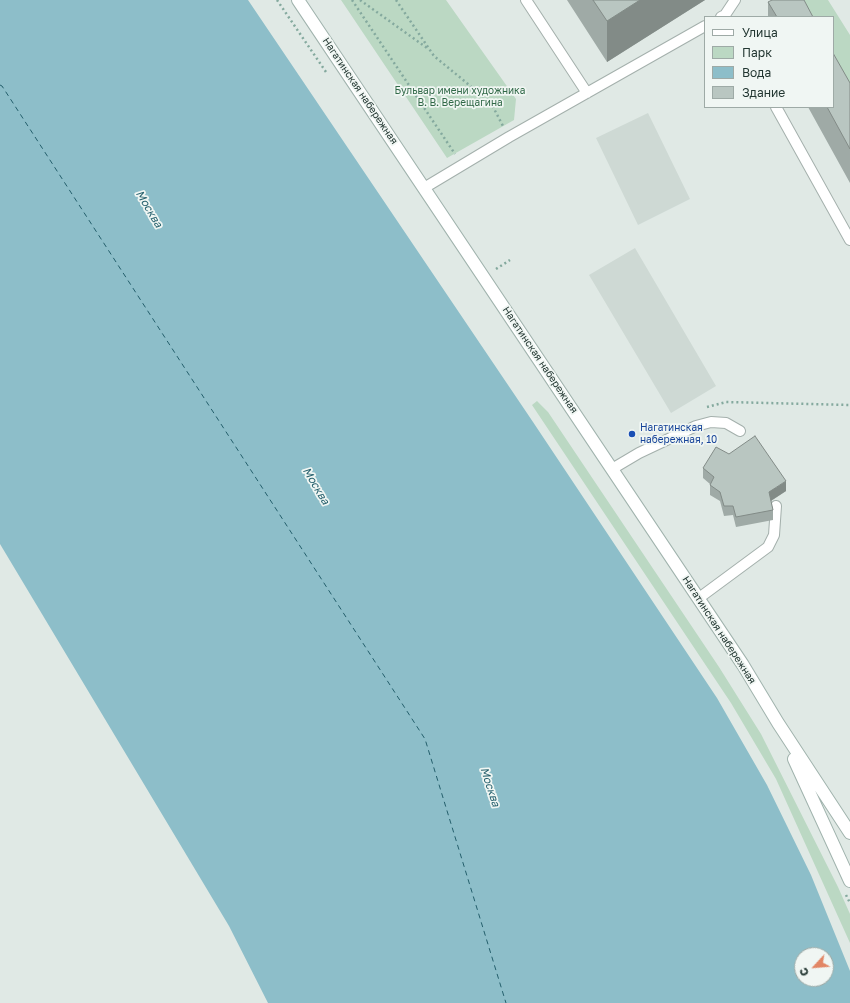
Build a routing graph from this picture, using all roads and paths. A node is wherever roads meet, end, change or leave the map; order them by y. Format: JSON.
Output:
{"nodes":[{"id":1,"x":277,"y":0,"type":"edge"},
{"id":2,"x":298,"y":0,"type":"edge"},
{"id":3,"x":352,"y":0,"type":"edge"},
{"id":4,"x":360,"y":0,"type":"edge"},
{"id":5,"x":396,"y":0,"type":"edge"},
{"id":6,"x":526,"y":0,"type":"edge"},
{"id":7,"x":735,"y":0,"type":"edge"},
{"id":8,"x":724,"y":16,"type":"edge"},
{"id":9,"x":704,"y":27,"type":"edge"},
{"id":10,"x":429,"y":49,"type":"junction"},
{"id":11,"x":330,"y":78,"type":"dead end"},
{"id":12,"x":587,"y":93,"type":"junction"},
{"id":13,"x":777,"y":108,"type":"edge"},
{"id":14,"x":509,"y":137,"type":"junction"},
{"id":15,"x":463,"y":166,"type":"junction"},
{"id":16,"x":424,"y":188,"type":"junction"},
{"id":17,"x":850,"y":240,"type":"edge"},
{"id":18,"x":850,"y":405,"type":"edge"},
{"id":19,"x":706,"y":408,"type":"dead end"},
{"id":20,"x":740,"y":431,"type":"dead end"},
{"id":21,"x":612,"y":469,"type":"junction"},
{"id":22,"x":776,"y":506,"type":"dead end"},
{"id":23,"x":699,"y":598,"type":"junction"},
{"id":24,"x":778,"y":723,"type":"junction"},
{"id":25,"x":850,"y":833,"type":"edge"},
{"id":26,"x":847,"y":886,"type":"edge"},
{"id":27,"x":850,"y":903,"type":"edge"}],
"edges":[{"from":1,"to":11,"type":"path"},
{"from":2,"to":16,"type":"main road","name":"Нагатинская набережная"},
{"from":3,"to":15,"type":"path"},
{"from":4,"to":10,"type":"path"},
{"from":5,"to":10,"type":"path"},
{"from":6,"to":12,"type":"lane"},
{"from":7,"to":8,"type":"lane"},
{"from":9,"to":12,"type":"lane"},
{"from":10,"to":14,"type":"path"},
{"from":12,"to":14,"type":"lane"},
{"from":13,"to":17,"type":"lane"},
{"from":14,"to":15,"type":"lane"},
{"from":15,"to":16,"type":"lane"},
{"from":16,"to":21,"type":"main road","name":"Нагатинская набережная"},
{"from":18,"to":19,"type":"path"},
{"from":20,"to":21,"type":"lane"},
{"from":21,"to":23,"type":"main road","name":"Нагатинская набережная"},
{"from":22,"to":23,"type":"lane"},
{"from":23,"to":24,"type":"main road","name":"Нагатинская набережная"},
{"from":24,"to":25,"type":"main road","name":"Нагатинская набережная"},
{"from":24,"to":26,"type":"main road","name":"Нагатинская набережная"},
{"from":26,"to":27,"type":"path"}]}
